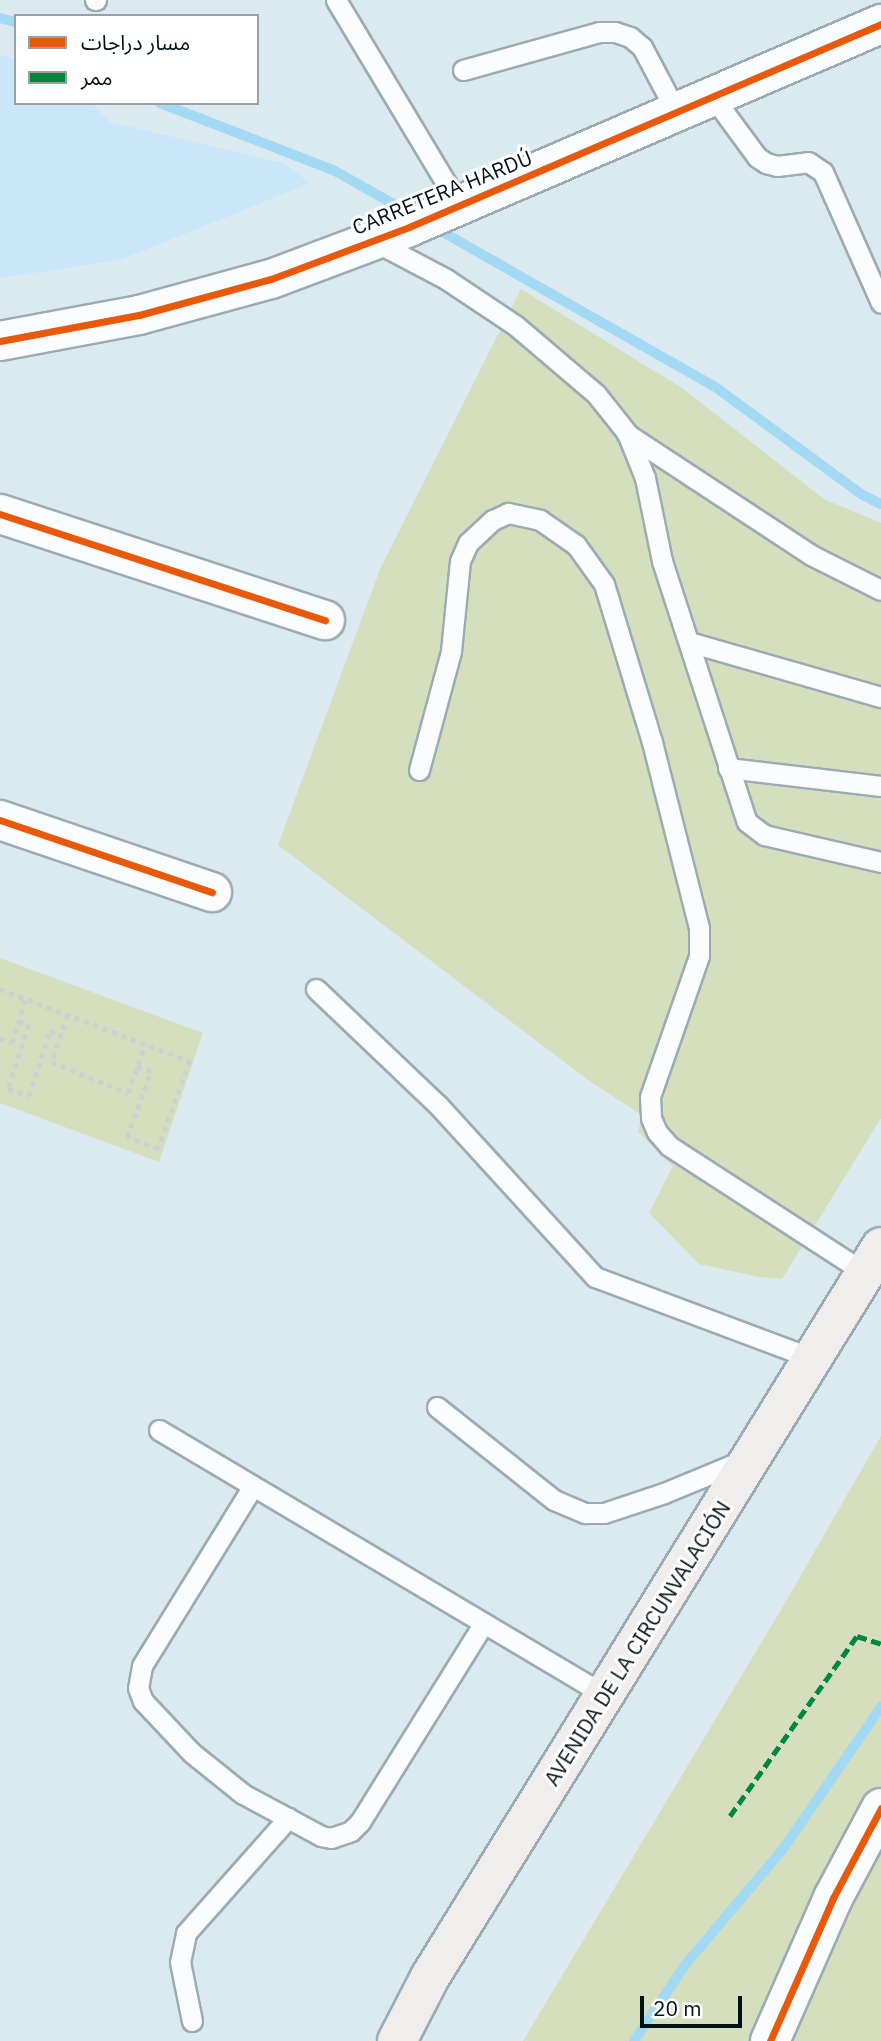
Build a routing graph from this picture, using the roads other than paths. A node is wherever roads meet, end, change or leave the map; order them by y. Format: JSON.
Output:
{"nodes":[{"id":1,"x":336,"y":0,"type":"edge"},
{"id":2,"x":881,"y":24,"type":"edge"},
{"id":3,"x":463,"y":69,"type":"dead end"},
{"id":4,"x":713,"y":97,"type":"junction"},
{"id":5,"x":677,"y":113,"type":"junction"},
{"id":6,"x":451,"y":208,"type":"junction"},
{"id":7,"x":373,"y":240,"type":"junction"},
{"id":8,"x":881,"y":303,"type":"edge"},
{"id":9,"x":0,"y":341,"type":"edge"},
{"id":10,"x":626,"y":433,"type":"junction"},
{"id":11,"x":0,"y":514,"type":"edge"},
{"id":12,"x":881,"y":590,"type":"edge"},
{"id":13,"x":325,"y":620,"type":"dead end"},
{"id":14,"x":689,"y":642,"type":"junction"},
{"id":15,"x":881,"y":698,"type":"edge"},
{"id":16,"x":728,"y":768,"type":"junction"},
{"id":17,"x":419,"y":770,"type":"dead end"},
{"id":18,"x":881,"y":786,"type":"edge"},
{"id":19,"x":0,"y":820,"type":"edge"},
{"id":20,"x":881,"y":862,"type":"edge"},
{"id":21,"x":212,"y":892,"type":"dead end"},
{"id":22,"x":316,"y":989,"type":"dead end"},
{"id":23,"x":873,"y":1260,"type":"edge"},
{"id":24,"x":812,"y":1358,"type":"junction"},
{"id":25,"x":437,"y":1408,"type":"dead end"},
{"id":26,"x":159,"y":1430,"type":"dead end"},
{"id":27,"x":751,"y":1457,"type":"junction"},
{"id":28,"x":253,"y":1486,"type":"junction"},
{"id":29,"x":484,"y":1623,"type":"junction"},
{"id":30,"x":605,"y":1695,"type":"junction"},
{"id":31,"x":881,"y":1808,"type":"edge"},
{"id":32,"x":288,"y":1818,"type":"junction"},
{"id":33,"x":192,"y":2021,"type":"dead end"},
{"id":34,"x":397,"y":2041,"type":"edge"},
{"id":35,"x":771,"y":2041,"type":"edge"}],
"edges":[{"from":1,"to":6,"type":"lane"},
{"from":2,"to":4,"type":"street","name":"CARRETERA HARDÚ"},
{"from":3,"to":5,"type":"lane"},
{"from":4,"to":5,"type":"street","name":"CARRETERA HARDÚ"},
{"from":4,"to":8,"type":"lane"},
{"from":5,"to":6,"type":"street","name":"CARRETERA HARDÚ"},
{"from":6,"to":7,"type":"street","name":"CARRETERA HARDÚ"},
{"from":7,"to":9,"type":"street","name":"CARRETERA HARDÚ"},
{"from":7,"to":10,"type":"lane"},
{"from":10,"to":12,"type":"lane"},
{"from":10,"to":14,"type":"lane"},
{"from":11,"to":13,"type":"street"},
{"from":14,"to":15,"type":"lane"},
{"from":14,"to":16,"type":"lane"},
{"from":16,"to":18,"type":"lane"},
{"from":16,"to":20,"type":"lane"},
{"from":17,"to":23,"type":"lane"},
{"from":19,"to":21,"type":"street"},
{"from":22,"to":24,"type":"lane"},
{"from":23,"to":24,"type":"main road","name":"AVENIDA DE LA CIRCUNVALACIÓN"},
{"from":24,"to":27,"type":"main road","name":"AVENIDA DE LA CIRCUNVALACIÓN"},
{"from":25,"to":27,"type":"lane"},
{"from":26,"to":28,"type":"lane"},
{"from":27,"to":30,"type":"main road","name":"AVENIDA DE LA CIRCUNVALACIÓN"},
{"from":28,"to":29,"type":"lane"},
{"from":28,"to":32,"type":"lane"},
{"from":29,"to":30,"type":"lane"},
{"from":29,"to":32,"type":"lane"},
{"from":30,"to":34,"type":"main road","name":"AVENIDA DE LA CIRCUNVALACIÓN"},
{"from":31,"to":35,"type":"street"},
{"from":32,"to":33,"type":"lane"}]}
